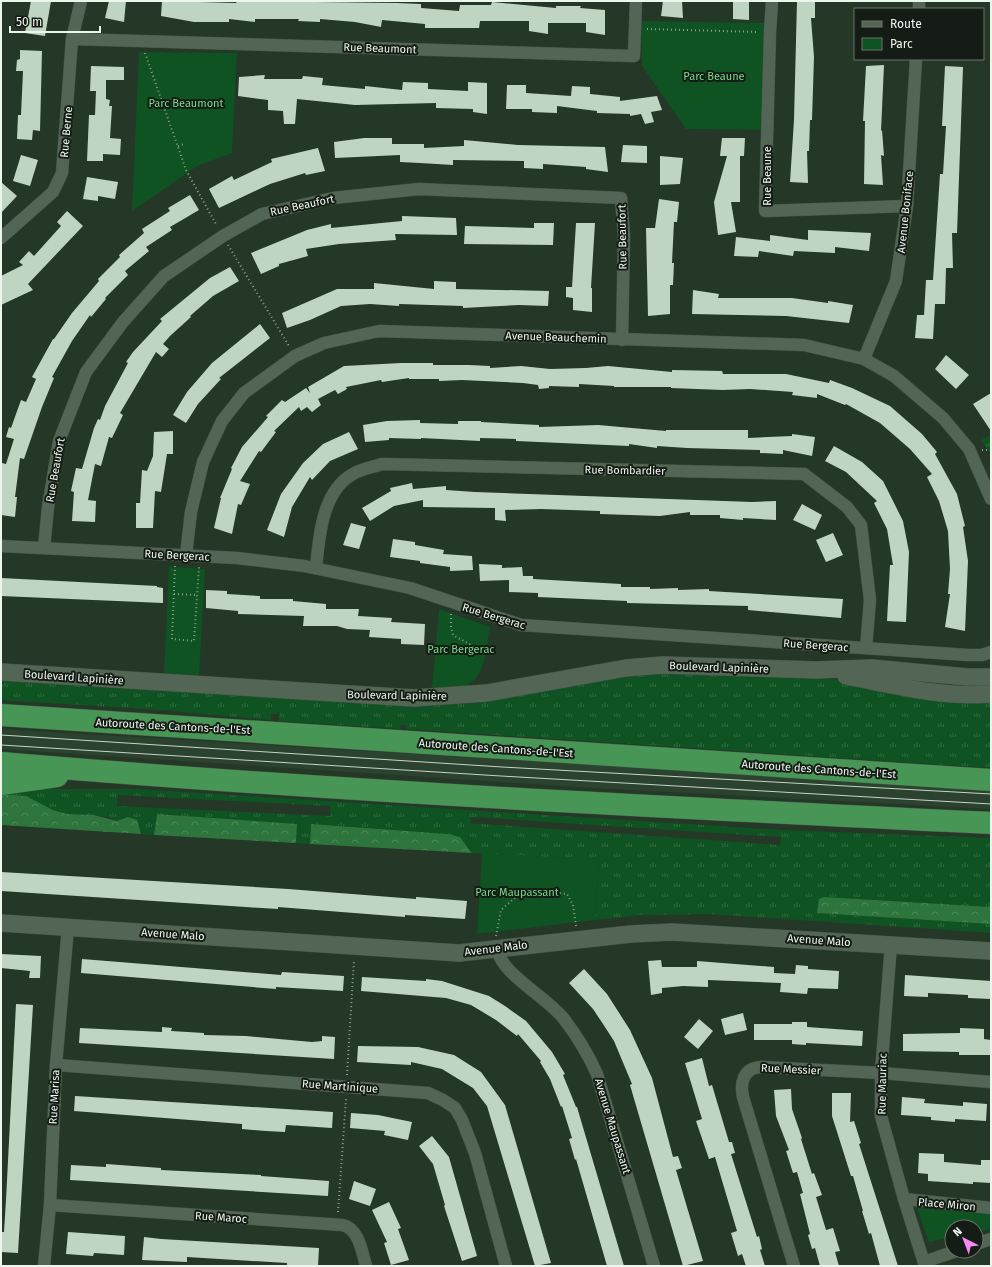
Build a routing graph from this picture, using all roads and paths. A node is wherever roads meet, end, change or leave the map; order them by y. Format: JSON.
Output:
{"nodes":[{"id":1,"x":81,"y":1,"type":"edge"},
{"id":2,"x":636,"y":1,"type":"edge"},
{"id":3,"x":772,"y":1,"type":"edge"},
{"id":4,"x":648,"y":29,"type":"dead end"},
{"id":5,"x":770,"y":32,"type":"junction"},
{"id":6,"x":72,"y":39,"type":"junction"},
{"id":7,"x":141,"y":41,"type":"junction"},
{"id":8,"x":916,"y":60,"type":"edge"},
{"id":9,"x":184,"y":144,"type":"dead end"},
{"id":10,"x":177,"y":146,"type":"junction"},
{"id":11,"x":907,"y":206,"type":"junction"},
{"id":12,"x":223,"y":236,"type":"junction"},
{"id":13,"x":1,"y":238,"type":"edge"},
{"id":14,"x":622,"y":340,"type":"junction"},
{"id":15,"x":290,"y":349,"type":"dead end"},
{"id":16,"x":864,"y":359,"type":"junction"},
{"id":17,"x":991,"y":498,"type":"edge"},
{"id":18,"x":1,"y":546,"type":"edge"},
{"id":19,"x":44,"y":548,"type":"junction"},
{"id":20,"x":186,"y":555,"type":"junction"},
{"id":21,"x":175,"y":566,"type":"dead end"},
{"id":22,"x":199,"y":567,"type":"dead end"},
{"id":23,"x":316,"y":568,"type":"junction"},
{"id":24,"x":174,"y":594,"type":"junction"},
{"id":25,"x":197,"y":595,"type":"junction"},
{"id":26,"x":452,"y":613,"type":"dead end"},
{"id":27,"x":471,"y":645,"type":"dead end"},
{"id":28,"x":866,"y":648,"type":"junction"},
{"id":29,"x":991,"y":652,"type":"edge"},
{"id":30,"x":816,"y":670,"type":"junction"},
{"id":31,"x":1,"y":672,"type":"edge"},
{"id":32,"x":991,"y":677,"type":"edge"},
{"id":33,"x":991,"y":694,"type":"edge"},
{"id":34,"x":1,"y":715,"type":"edge"},
{"id":35,"x":1,"y":763,"type":"edge"},
{"id":36,"x":98,"y":771,"type":"junction"},
{"id":37,"x":991,"y":780,"type":"edge"},
{"id":38,"x":1,"y":784,"type":"edge"},
{"id":39,"x":991,"y":823,"type":"edge"},
{"id":40,"x":1,"y":923,"type":"edge"},
{"id":41,"x":576,"y":926,"type":"dead end"},
{"id":42,"x":68,"y":927,"type":"junction"},
{"id":43,"x":496,"y":941,"type":"junction"},
{"id":44,"x":891,"y":944,"type":"junction"},
{"id":45,"x":991,"y":951,"type":"edge"},
{"id":46,"x":354,"y":957,"type":"dead end"},
{"id":47,"x":56,"y":1065,"type":"junction"},
{"id":48,"x":881,"y":1073,"type":"junction"},
{"id":49,"x":347,"y":1078,"type":"dead end"},
{"id":50,"x":991,"y":1082,"type":"edge"},
{"id":51,"x":346,"y":1096,"type":"dead end"},
{"id":52,"x":904,"y":1199,"type":"junction"},
{"id":53,"x":50,"y":1205,"type":"junction"},
{"id":54,"x":991,"y":1208,"type":"edge"},
{"id":55,"x":337,"y":1216,"type":"dead end"},
{"id":56,"x":944,"y":1256,"type":"edge"},
{"id":57,"x":924,"y":1264,"type":"edge"},
{"id":58,"x":44,"y":1266,"type":"edge"},
{"id":59,"x":366,"y":1266,"type":"edge"},
{"id":60,"x":506,"y":1266,"type":"edge"},
{"id":61,"x":654,"y":1266,"type":"edge"},
{"id":62,"x":794,"y":1266,"type":"edge"}],
"edges":[{"from":1,"to":6,"type":"street","name":"Rue Berne"},
{"from":2,"to":7,"type":"street","name":"Rue Beaumont"},
{"from":3,"to":5,"type":"street","name":"Rue Beaune"},
{"from":4,"to":5,"type":"path"},
{"from":5,"to":11,"type":"street","name":"Rue Beaune"},
{"from":6,"to":7,"type":"street","name":"Rue Beaumont"},
{"from":6,"to":13,"type":"street","name":"Rue Berne"},
{"from":7,"to":10,"type":"path"},
{"from":8,"to":11,"type":"street","name":"Avenue Boniface"},
{"from":9,"to":10,"type":"path"},
{"from":10,"to":12,"type":"path"},
{"from":11,"to":16,"type":"street","name":"Avenue Boniface"},
{"from":12,"to":14,"type":"street","name":"Rue Beaufort"},
{"from":12,"to":15,"type":"path"},
{"from":12,"to":19,"type":"street","name":"Rue Beaufort"},
{"from":14,"to":16,"type":"street","name":"Avenue Beauchemin"},
{"from":14,"to":20,"type":"street","name":"Avenue Beauchemin"},
{"from":16,"to":17,"type":"street","name":"Avenue Beauchemin"},
{"from":18,"to":19,"type":"street","name":"Rue Bergerac"},
{"from":19,"to":20,"type":"street","name":"Rue Bergerac"},
{"from":20,"to":23,"type":"street","name":"Rue Bergerac"},
{"from":21,"to":24,"type":"path"},
{"from":22,"to":25,"type":"path"},
{"from":23,"to":28,"type":"street","name":"Rue Bergerac"},
{"from":23,"to":28,"type":"street","name":"Rue Bombardier"},
{"from":24,"to":25,"type":"path"},
{"from":24,"to":25,"type":"path"},
{"from":26,"to":27,"type":"path"},
{"from":28,"to":29,"type":"street","name":"Rue Bergerac"},
{"from":30,"to":31,"type":"main road","name":"Boulevard Lapinière"},
{"from":30,"to":32,"type":"main road","name":"Boulevard Lapinière"},
{"from":30,"to":33,"type":"main road","name":"Boulevard Lapinière"},
{"from":34,"to":37,"type":"highway","name":"Autoroute des Cantons-de-l'Est"},
{"from":35,"to":36,"type":"highway"},
{"from":36,"to":38,"type":"highway"},
{"from":36,"to":39,"type":"highway"},
{"from":40,"to":42,"type":"main road","name":"Avenue Malo"},
{"from":41,"to":43,"type":"path"},
{"from":42,"to":43,"type":"main road","name":"Avenue Malo"},
{"from":42,"to":47,"type":"street","name":"Rue Marisa"},
{"from":43,"to":44,"type":"main road","name":"Avenue Malo"},
{"from":43,"to":61,"type":"street","name":"Avenue Maupassant"},
{"from":44,"to":45,"type":"main road","name":"Avenue Malo"},
{"from":44,"to":48,"type":"street","name":"Rue Mauriac"},
{"from":46,"to":49,"type":"path"},
{"from":47,"to":53,"type":"street","name":"Rue Marisa"},
{"from":47,"to":60,"type":"street","name":"Rue Martinique"},
{"from":48,"to":50,"type":"street","name":"Rue Messier"},
{"from":48,"to":52,"type":"street","name":"Rue Mauriac"},
{"from":48,"to":62,"type":"street","name":"Rue Messier"},
{"from":51,"to":55,"type":"path"},
{"from":52,"to":54,"type":"street","name":"Place Miron"},
{"from":52,"to":57,"type":"street","name":"Rue Mauriac"},
{"from":53,"to":58,"type":"street","name":"Rue Marisa"},
{"from":53,"to":59,"type":"street","name":"Rue Maroc"},
{"from":56,"to":57,"type":"street"}]}
